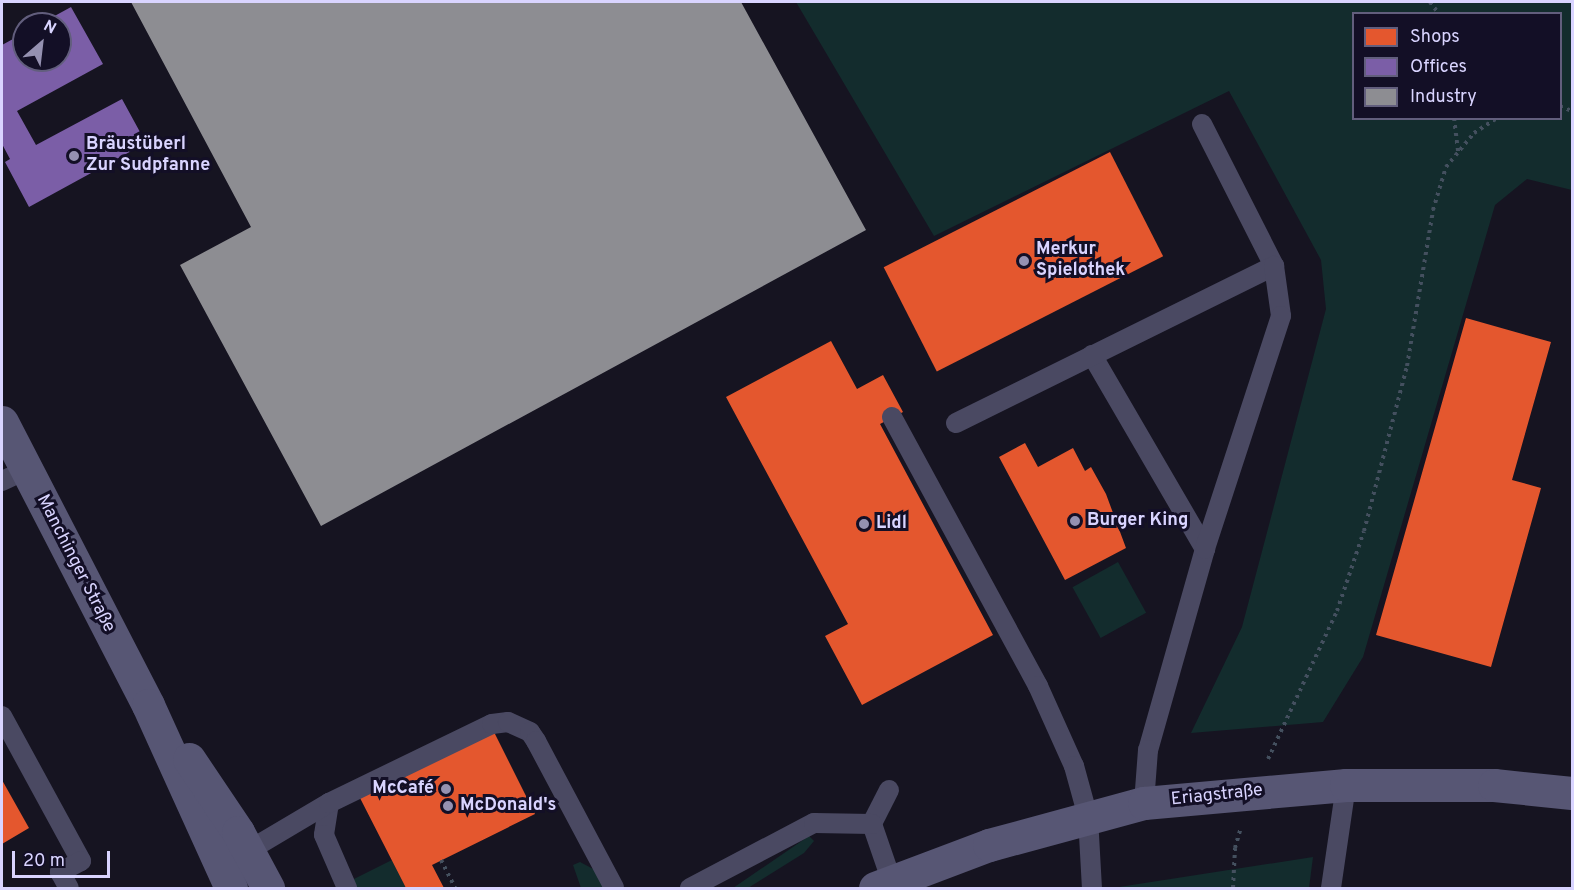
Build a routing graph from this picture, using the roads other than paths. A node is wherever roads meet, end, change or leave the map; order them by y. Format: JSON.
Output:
{"nodes":[{"id":1,"x":1202,"y":124,"type":"dead end"},
{"id":2,"x":1274,"y":266,"type":"junction"},
{"id":3,"x":1092,"y":355,"type":"junction"},
{"id":4,"x":892,"y":417,"type":"dead end"},
{"id":5,"x":2,"y":422,"type":"edge"},
{"id":6,"x":956,"y":423,"type":"dead end"},
{"id":7,"x":14,"y":476,"type":"edge"},
{"id":8,"x":1205,"y":549,"type":"junction"},
{"id":9,"x":148,"y":705,"type":"junction"},
{"id":10,"x":2,"y":716,"type":"edge"},
{"id":11,"x":1346,"y":785,"type":"junction"},
{"id":12,"x":889,"y":790,"type":"dead end"},
{"id":13,"x":1572,"y":793,"type":"edge"},
{"id":14,"x":329,"y":803,"type":"junction"},
{"id":15,"x":1144,"y":803,"type":"junction"},
{"id":16,"x":1088,"y":817,"type":"junction"},
{"id":17,"x":872,"y":824,"type":"junction"},
{"id":18,"x":248,"y":851,"type":"junction"},
{"id":19,"x":887,"y":886,"type":"edge"},
{"id":20,"x":69,"y":888,"type":"edge"},
{"id":21,"x":231,"y":888,"type":"edge"},
{"id":22,"x":268,"y":888,"type":"edge"},
{"id":23,"x":347,"y":888,"type":"edge"},
{"id":24,"x":614,"y":888,"type":"edge"},
{"id":25,"x":690,"y":888,"type":"edge"},
{"id":26,"x":1092,"y":888,"type":"edge"},
{"id":27,"x":1331,"y":888,"type":"edge"}],
"edges":[{"from":1,"to":2,"type":"lane"},
{"from":2,"to":3,"type":"lane"},
{"from":2,"to":8,"type":"lane"},
{"from":3,"to":6,"type":"lane"},
{"from":3,"to":8,"type":"lane"},
{"from":4,"to":16,"type":"lane"},
{"from":5,"to":7,"type":"main road","name":"Manchinger Straße"},
{"from":7,"to":9,"type":"main road","name":"Manchinger Straße"},
{"from":8,"to":15,"type":"lane"},
{"from":9,"to":18,"type":"main road","name":"Manchinger Straße"},
{"from":9,"to":21,"type":"main road","name":"Manchinger Straße"},
{"from":10,"to":20,"type":"lane"},
{"from":11,"to":13,"type":"main road","name":"Eriagstraße"},
{"from":11,"to":15,"type":"main road","name":"Eriagstraße"},
{"from":11,"to":27,"type":"lane"},
{"from":12,"to":17,"type":"lane"},
{"from":14,"to":18,"type":"lane"},
{"from":14,"to":23,"type":"lane"},
{"from":14,"to":24,"type":"lane"},
{"from":15,"to":16,"type":"main road","name":"Eriagstraße"},
{"from":16,"to":19,"type":"main road","name":"Eriagstraße"},
{"from":16,"to":26,"type":"lane"},
{"from":17,"to":19,"type":"lane"},
{"from":17,"to":25,"type":"lane"},
{"from":18,"to":22,"type":"main road","name":"Manchinger Straße"}]}
